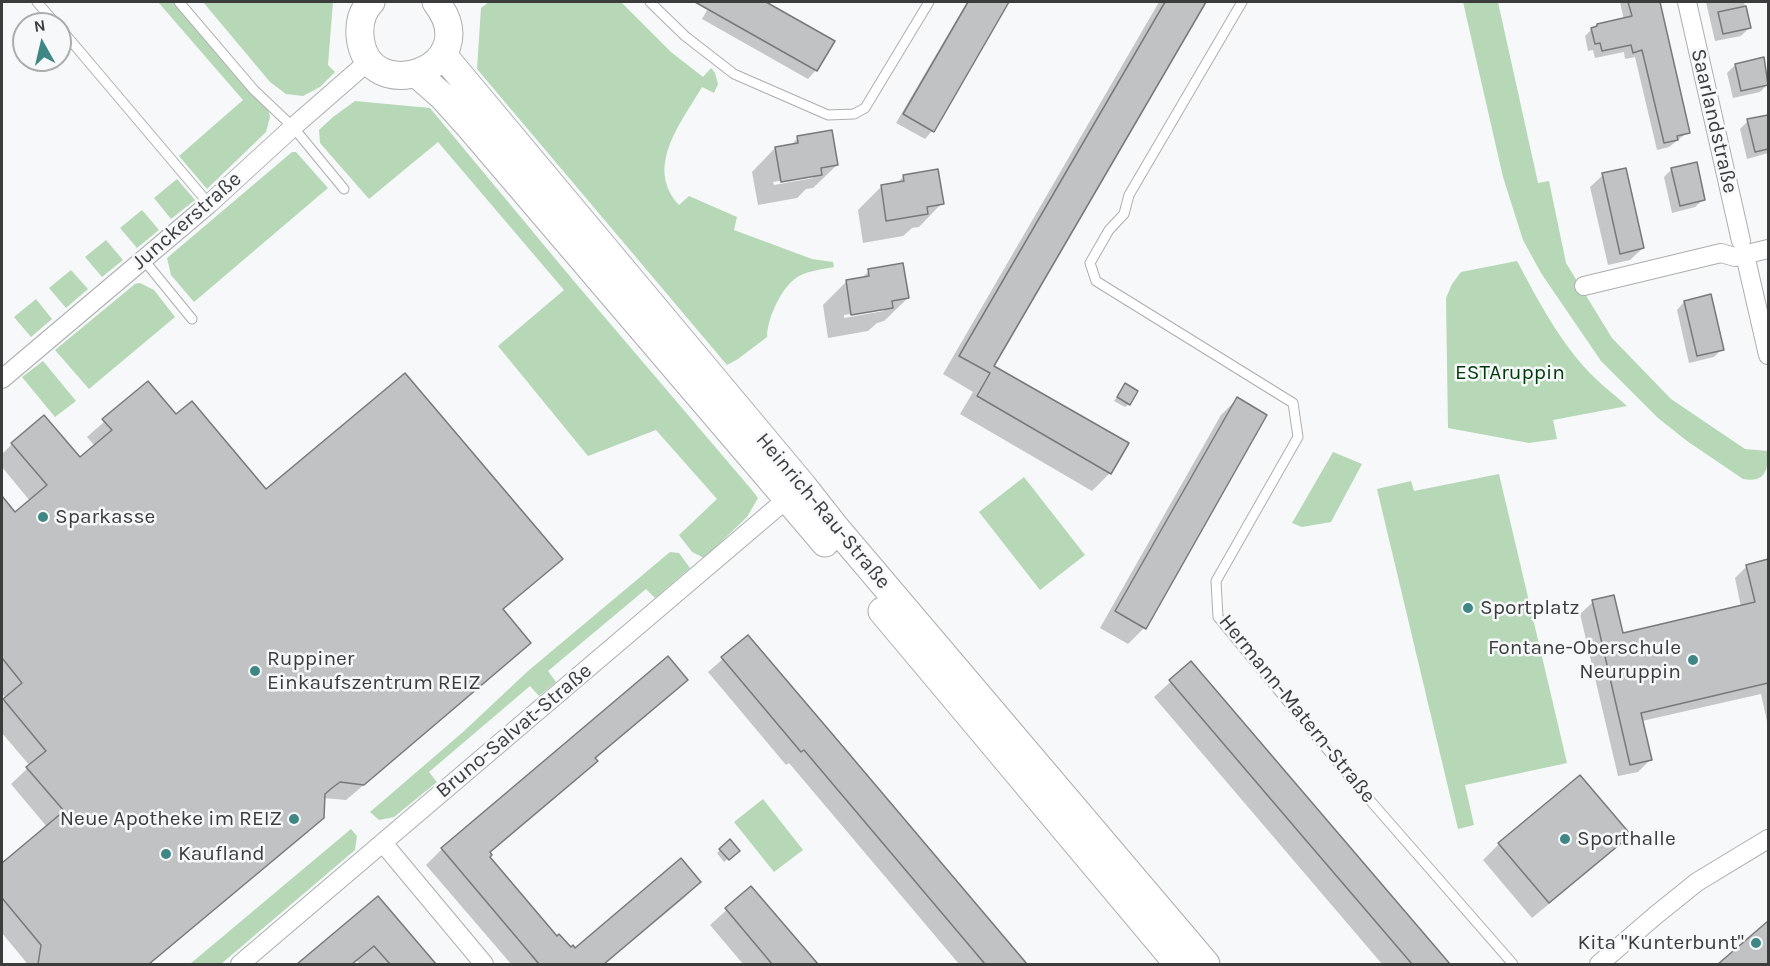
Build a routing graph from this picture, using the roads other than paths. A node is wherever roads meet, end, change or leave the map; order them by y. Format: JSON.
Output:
{"nodes":[{"id":1,"x":179,"y":2,"type":"edge"},
{"id":2,"x":436,"y":2,"type":"edge"},
{"id":3,"x":650,"y":2,"type":"edge"},
{"id":4,"x":929,"y":2,"type":"edge"},
{"id":5,"x":1242,"y":2,"type":"edge"},
{"id":6,"x":1687,"y":2,"type":"edge"},
{"id":7,"x":367,"y":3,"type":"edge"},
{"id":8,"x":72,"y":42,"type":"edge"},
{"id":9,"x":443,"y":55,"type":"junction"},
{"id":10,"x":370,"y":60,"type":"junction"},
{"id":11,"x":417,"y":74,"type":"junction"},
{"id":12,"x":293,"y":127,"type":"junction"},
{"id":13,"x":344,"y":189,"type":"dead end"},
{"id":14,"x":209,"y":204,"type":"junction"},
{"id":15,"x":1768,"y":249,"type":"edge"},
{"id":16,"x":1740,"y":251,"type":"junction"},
{"id":17,"x":143,"y":259,"type":"junction"},
{"id":18,"x":1584,"y":286,"type":"dead end"},
{"id":19,"x":192,"y":319,"type":"dead end"},
{"id":20,"x":1768,"y":355,"type":"edge"},
{"id":21,"x":2,"y":378,"type":"edge"},
{"id":22,"x":788,"y":498,"type":"junction"},
{"id":23,"x":1768,"y":839,"type":"edge"},
{"id":24,"x":383,"y":843,"type":"junction"},
{"id":25,"x":240,"y":964,"type":"edge"},
{"id":26,"x":484,"y":964,"type":"edge"},
{"id":27,"x":1178,"y":964,"type":"edge"},
{"id":28,"x":1206,"y":964,"type":"edge"},
{"id":29,"x":1513,"y":964,"type":"edge"},
{"id":30,"x":1599,"y":964,"type":"edge"}],
"edges":[{"from":1,"to":12,"type":"lane"},
{"from":2,"to":9,"type":"main road"},
{"from":3,"to":4,"type":"lane"},
{"from":5,"to":29,"type":"lane","name":"Hermann-Matern-Straße"},
{"from":6,"to":16,"type":"street","name":"Saarlandstraße"},
{"from":7,"to":10,"type":"main road"},
{"from":8,"to":14,"type":"lane"},
{"from":9,"to":11,"type":"main road"},
{"from":9,"to":28,"type":"main road","name":"Heinrich-Rau-Straße"},
{"from":10,"to":11,"type":"main road"},
{"from":10,"to":12,"type":"street","name":"Junckerstraße"},
{"from":11,"to":22,"type":"main road","name":"Heinrich-Rau-Straße"},
{"from":12,"to":13,"type":"lane"},
{"from":12,"to":14,"type":"street","name":"Junckerstraße"},
{"from":14,"to":17,"type":"street","name":"Junckerstraße"},
{"from":15,"to":16,"type":"street"},
{"from":16,"to":18,"type":"street"},
{"from":16,"to":20,"type":"street","name":"Saarlandstraße"},
{"from":17,"to":19,"type":"lane"},
{"from":17,"to":21,"type":"street","name":"Junckerstraße"},
{"from":22,"to":24,"type":"street","name":"Bruno-Salvat-Straße"},
{"from":22,"to":27,"type":"main road","name":"Heinrich-Rau-Straße"},
{"from":23,"to":30,"type":"street"},
{"from":24,"to":25,"type":"street","name":"Bruno-Salvat-Straße"},
{"from":24,"to":26,"type":"street"}]}
